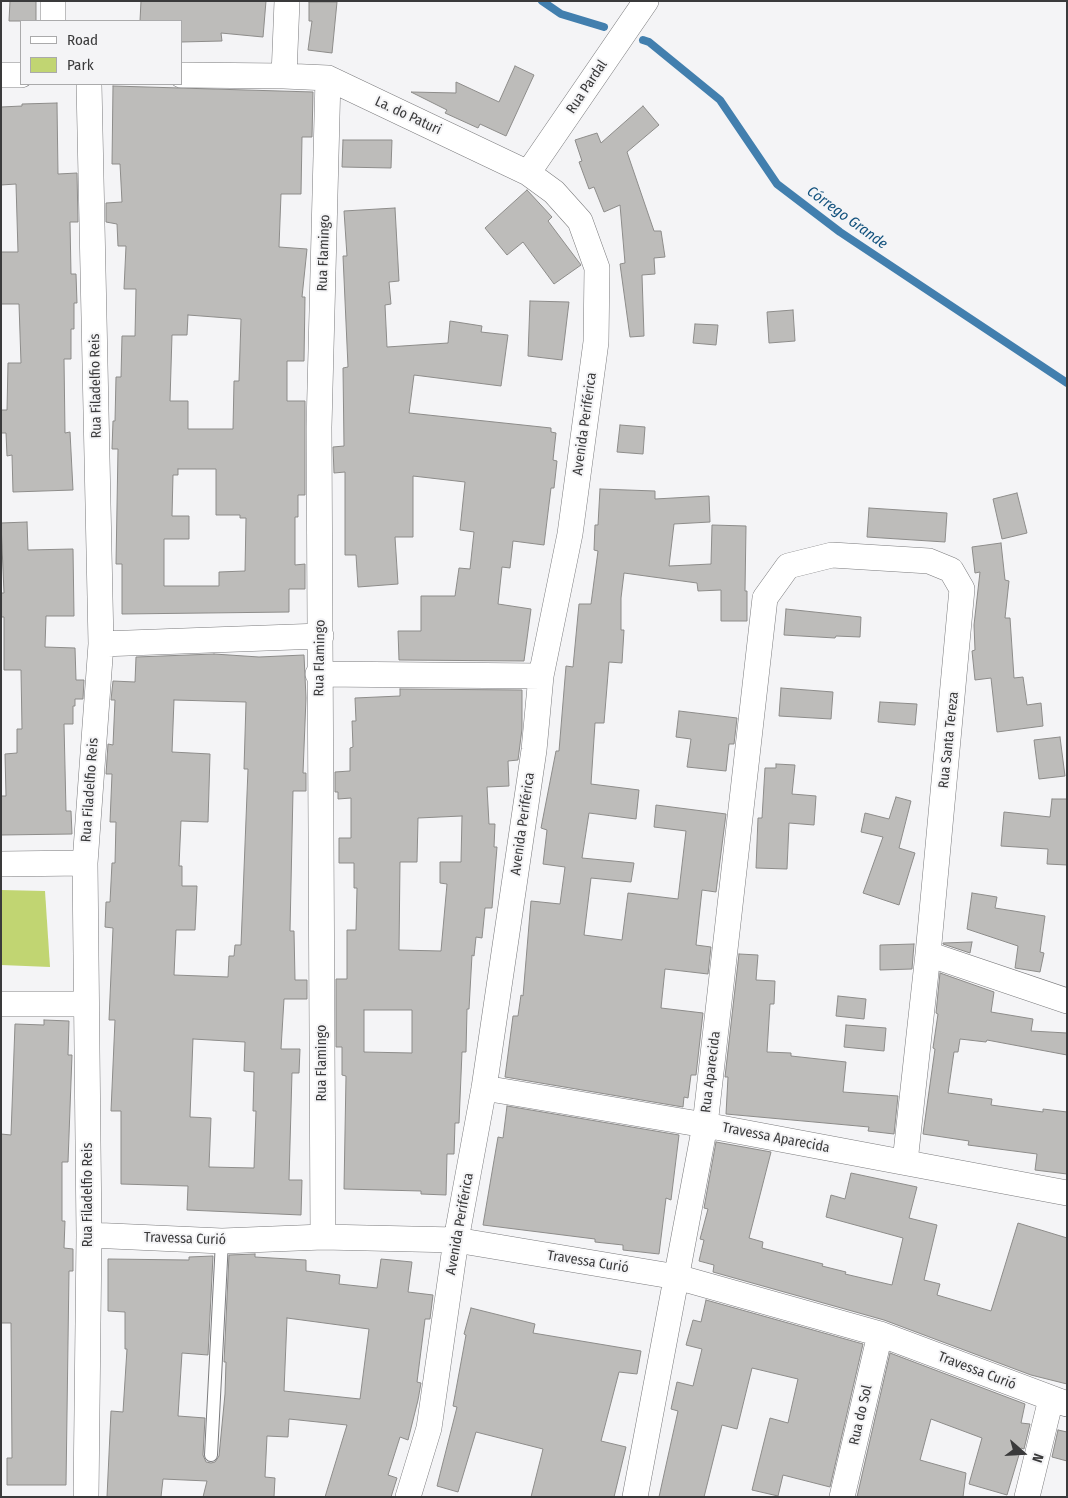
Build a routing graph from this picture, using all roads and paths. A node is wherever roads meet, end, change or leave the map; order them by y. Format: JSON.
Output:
{"nodes":[{"id":1,"x":53,"y":1,"type":"edge"},
{"id":2,"x":287,"y":1,"type":"edge"},
{"id":3,"x":646,"y":1,"type":"edge"},
{"id":4,"x":53,"y":20,"type":"edge"},
{"id":5,"x":1,"y":75,"type":"edge"},
{"id":6,"x":20,"y":75,"type":"edge"},
{"id":7,"x":182,"y":75,"type":"edge"},
{"id":8,"x":284,"y":76,"type":"junction"},
{"id":9,"x":328,"y":78,"type":"junction"},
{"id":10,"x":89,"y":85,"type":"edge"},
{"id":11,"x":528,"y":174,"type":"junction"},
{"id":12,"x":321,"y":636,"type":"junction"},
{"id":13,"x":761,"y":643,"type":"joint"},
{"id":14,"x":101,"y":644,"type":"junction"},
{"id":15,"x":318,"y":674,"type":"junction"},
{"id":16,"x":541,"y":676,"type":"junction"},
{"id":17,"x":85,"y":862,"type":"junction"},
{"id":18,"x":1,"y":864,"type":"edge"},
{"id":19,"x":928,"y":954,"type":"junction"},
{"id":20,"x":1067,"y":1001,"type":"edge"},
{"id":21,"x":1,"y":1004,"type":"edge"},
{"id":22,"x":86,"y":1004,"type":"junction"},
{"id":23,"x":484,"y":1088,"type":"junction"},
{"id":24,"x":705,"y":1125,"type":"junction"},
{"id":25,"x":905,"y":1162,"type":"junction"},
{"id":26,"x":1067,"y":1193,"type":"edge"},
{"id":27,"x":89,"y":1235,"type":"junction"},
{"id":28,"x":323,"y":1237,"type":"junction"},
{"id":29,"x":456,"y":1240,"type":"junction"},
{"id":30,"x":222,"y":1241,"type":"junction"},
{"id":31,"x":678,"y":1277,"type":"junction"},
{"id":32,"x":880,"y":1334,"type":"junction"},
{"id":33,"x":1059,"y":1402,"type":"edge"},
{"id":34,"x":211,"y":1455,"type":"dead end"},
{"id":35,"x":86,"y":1497,"type":"edge"},
{"id":36,"x":408,"y":1497,"type":"edge"},
{"id":37,"x":635,"y":1497,"type":"edge"},
{"id":38,"x":842,"y":1497,"type":"edge"},
{"id":39,"x":1027,"y":1497,"type":"edge"}],
"edges":[{"from":1,"to":4,"type":"street"},
{"from":2,"to":8,"type":"street"},
{"from":3,"to":11,"type":"street","name":"Rua Pardal"},
{"from":5,"to":6,"type":"street"},
{"from":7,"to":8,"type":"street"},
{"from":8,"to":9,"type":"street","name":"La. do Paturi"},
{"from":9,"to":11,"type":"street","name":"La. do Paturi"},
{"from":9,"to":12,"type":"street","name":"Rua Flamingo"},
{"from":10,"to":14,"type":"street","name":"Rua Filadelfio Reis"},
{"from":11,"to":16,"type":"street","name":"Avenida Periférica"},
{"from":12,"to":14,"type":"street"},
{"from":12,"to":15,"type":"street","name":"Rua Flamingo"},
{"from":13,"to":19,"type":"street","name":"Rua Santa Tereza"},
{"from":13,"to":24,"type":"street","name":"Rua Aparecida"},
{"from":14,"to":17,"type":"street","name":"Rua Filadelfio Reis"},
{"from":15,"to":16,"type":"street"},
{"from":15,"to":28,"type":"street","name":"Rua Flamingo"},
{"from":16,"to":23,"type":"street","name":"Avenida Periférica"},
{"from":17,"to":18,"type":"street"},
{"from":17,"to":22,"type":"street","name":"Rua Filadelfio Reis"},
{"from":19,"to":20,"type":"street"},
{"from":19,"to":25,"type":"street","name":"Rua Santa Tereza"},
{"from":21,"to":22,"type":"street"},
{"from":22,"to":27,"type":"street","name":"Rua Filadelfio Reis"},
{"from":23,"to":24,"type":"street","name":"Travessa Aparecida"},
{"from":23,"to":29,"type":"street","name":"Avenida Periférica"},
{"from":24,"to":25,"type":"street","name":"Travessa Aparecida"},
{"from":24,"to":31,"type":"street","name":"Rua Aparecida"},
{"from":25,"to":26,"type":"street","name":"Travessa Aparecida"},
{"from":27,"to":30,"type":"street","name":"Travessa Curió"},
{"from":27,"to":35,"type":"street","name":"Rua Filadelfio Reis"},
{"from":28,"to":29,"type":"street","name":"Travessa Curió"},
{"from":28,"to":30,"type":"street","name":"Travessa Curió"},
{"from":29,"to":31,"type":"street","name":"Travessa Curió"},
{"from":29,"to":36,"type":"street","name":"Avenida Periférica"},
{"from":30,"to":34,"type":"lane"},
{"from":31,"to":32,"type":"street","name":"Travessa Curió"},
{"from":31,"to":37,"type":"street","name":"Rua Aparecida"},
{"from":32,"to":33,"type":"street","name":"Travessa Curió"},
{"from":32,"to":38,"type":"street","name":"Rua do Sol"},
{"from":33,"to":39,"type":"street"}]}
